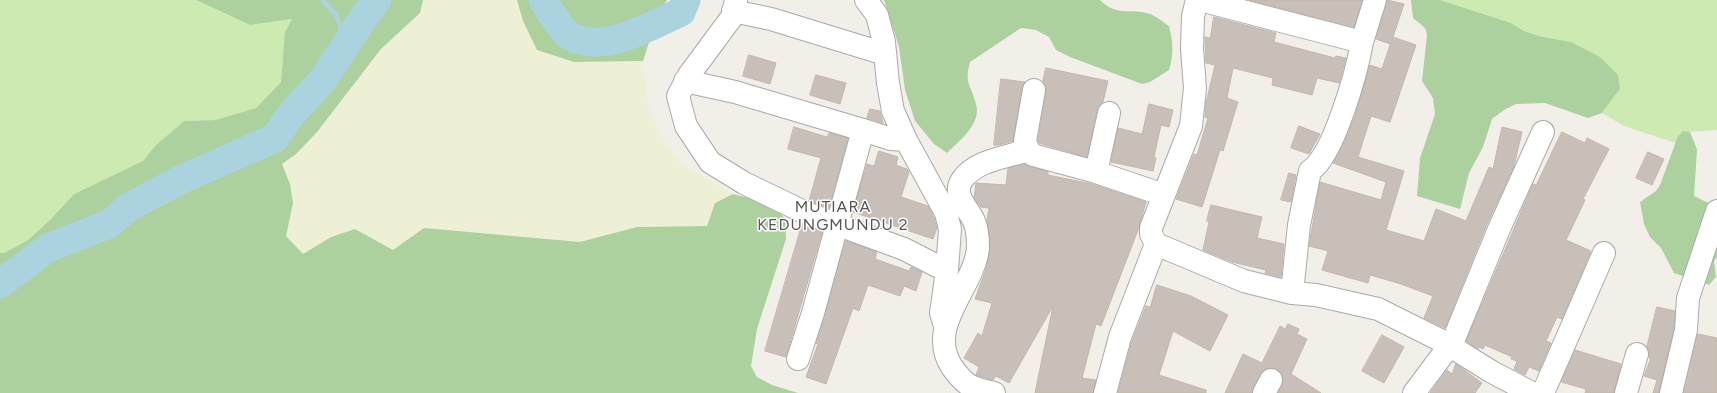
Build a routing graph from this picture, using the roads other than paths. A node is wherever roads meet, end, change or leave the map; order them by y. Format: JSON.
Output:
{"nodes":[{"id":1,"x":866,"y":0,"type":"edge"},
{"id":2,"x":1198,"y":0,"type":"edge"},
{"id":3,"x":1375,"y":0,"type":"edge"},
{"id":4,"x":735,"y":6,"type":"edge"},
{"id":5,"x":1362,"y":42,"type":"junction"},
{"id":6,"x":885,"y":54,"type":"junction"},
{"id":7,"x":685,"y":81,"type":"junction"},
{"id":8,"x":1034,"y":90,"type":"dead end"},
{"id":9,"x":1109,"y":113,"type":"dead end"},
{"id":10,"x":863,"y":130,"type":"junction"},
{"id":11,"x":1543,"y":132,"type":"dead end"},
{"id":12,"x":906,"y":140,"type":"junction"},
{"id":13,"x":1028,"y":150,"type":"junction"},
{"id":14,"x":1096,"y":172,"type":"junction"},
{"id":15,"x":1164,"y":195,"type":"junction"},
{"id":16,"x":1717,"y":211,"type":"edge"},
{"id":17,"x":837,"y":224,"type":"junction"},
{"id":18,"x":1156,"y":244,"type":"junction"},
{"id":19,"x":1604,"y":253,"type":"dead end"},
{"id":20,"x":947,"y":271,"type":"junction"},
{"id":21,"x":1292,"y":293,"type":"junction"},
{"id":22,"x":945,"y":326,"type":"junction"},
{"id":23,"x":1451,"y":346,"type":"junction"},
{"id":24,"x":1637,"y":354,"type":"dead end"},
{"id":25,"x":798,"y":359,"type":"dead end"},
{"id":26,"x":994,"y":393,"type":"edge"},
{"id":27,"x":1105,"y":393,"type":"edge"},
{"id":28,"x":1414,"y":393,"type":"edge"},
{"id":29,"x":1532,"y":393,"type":"edge"},
{"id":30,"x":1543,"y":393,"type":"edge"},
{"id":31,"x":1626,"y":393,"type":"edge"},
{"id":32,"x":1671,"y":393,"type":"edge"}],
"edges":[{"from":1,"to":6,"type":"street"},
{"from":2,"to":5,"type":"street"},
{"from":2,"to":15,"type":"street"},
{"from":3,"to":5,"type":"street"},
{"from":4,"to":6,"type":"street"},
{"from":4,"to":7,"type":"street"},
{"from":5,"to":21,"type":"street"},
{"from":6,"to":12,"type":"street"},
{"from":7,"to":10,"type":"street"},
{"from":7,"to":17,"type":"street"},
{"from":8,"to":13,"type":"street"},
{"from":9,"to":14,"type":"street"},
{"from":10,"to":12,"type":"street"},
{"from":10,"to":17,"type":"street"},
{"from":11,"to":23,"type":"street"},
{"from":12,"to":20,"type":"street"},
{"from":13,"to":14,"type":"street"},
{"from":13,"to":22,"type":"street"},
{"from":14,"to":15,"type":"street"},
{"from":15,"to":18,"type":"street"},
{"from":16,"to":32,"type":"street"},
{"from":17,"to":20,"type":"street"},
{"from":17,"to":25,"type":"street"},
{"from":18,"to":21,"type":"street"},
{"from":18,"to":27,"type":"street"},
{"from":19,"to":30,"type":"street"},
{"from":20,"to":22,"type":"street"},
{"from":21,"to":23,"type":"street"},
{"from":22,"to":26,"type":"street"},
{"from":23,"to":28,"type":"street"},
{"from":23,"to":29,"type":"street"},
{"from":24,"to":31,"type":"street"}]}
